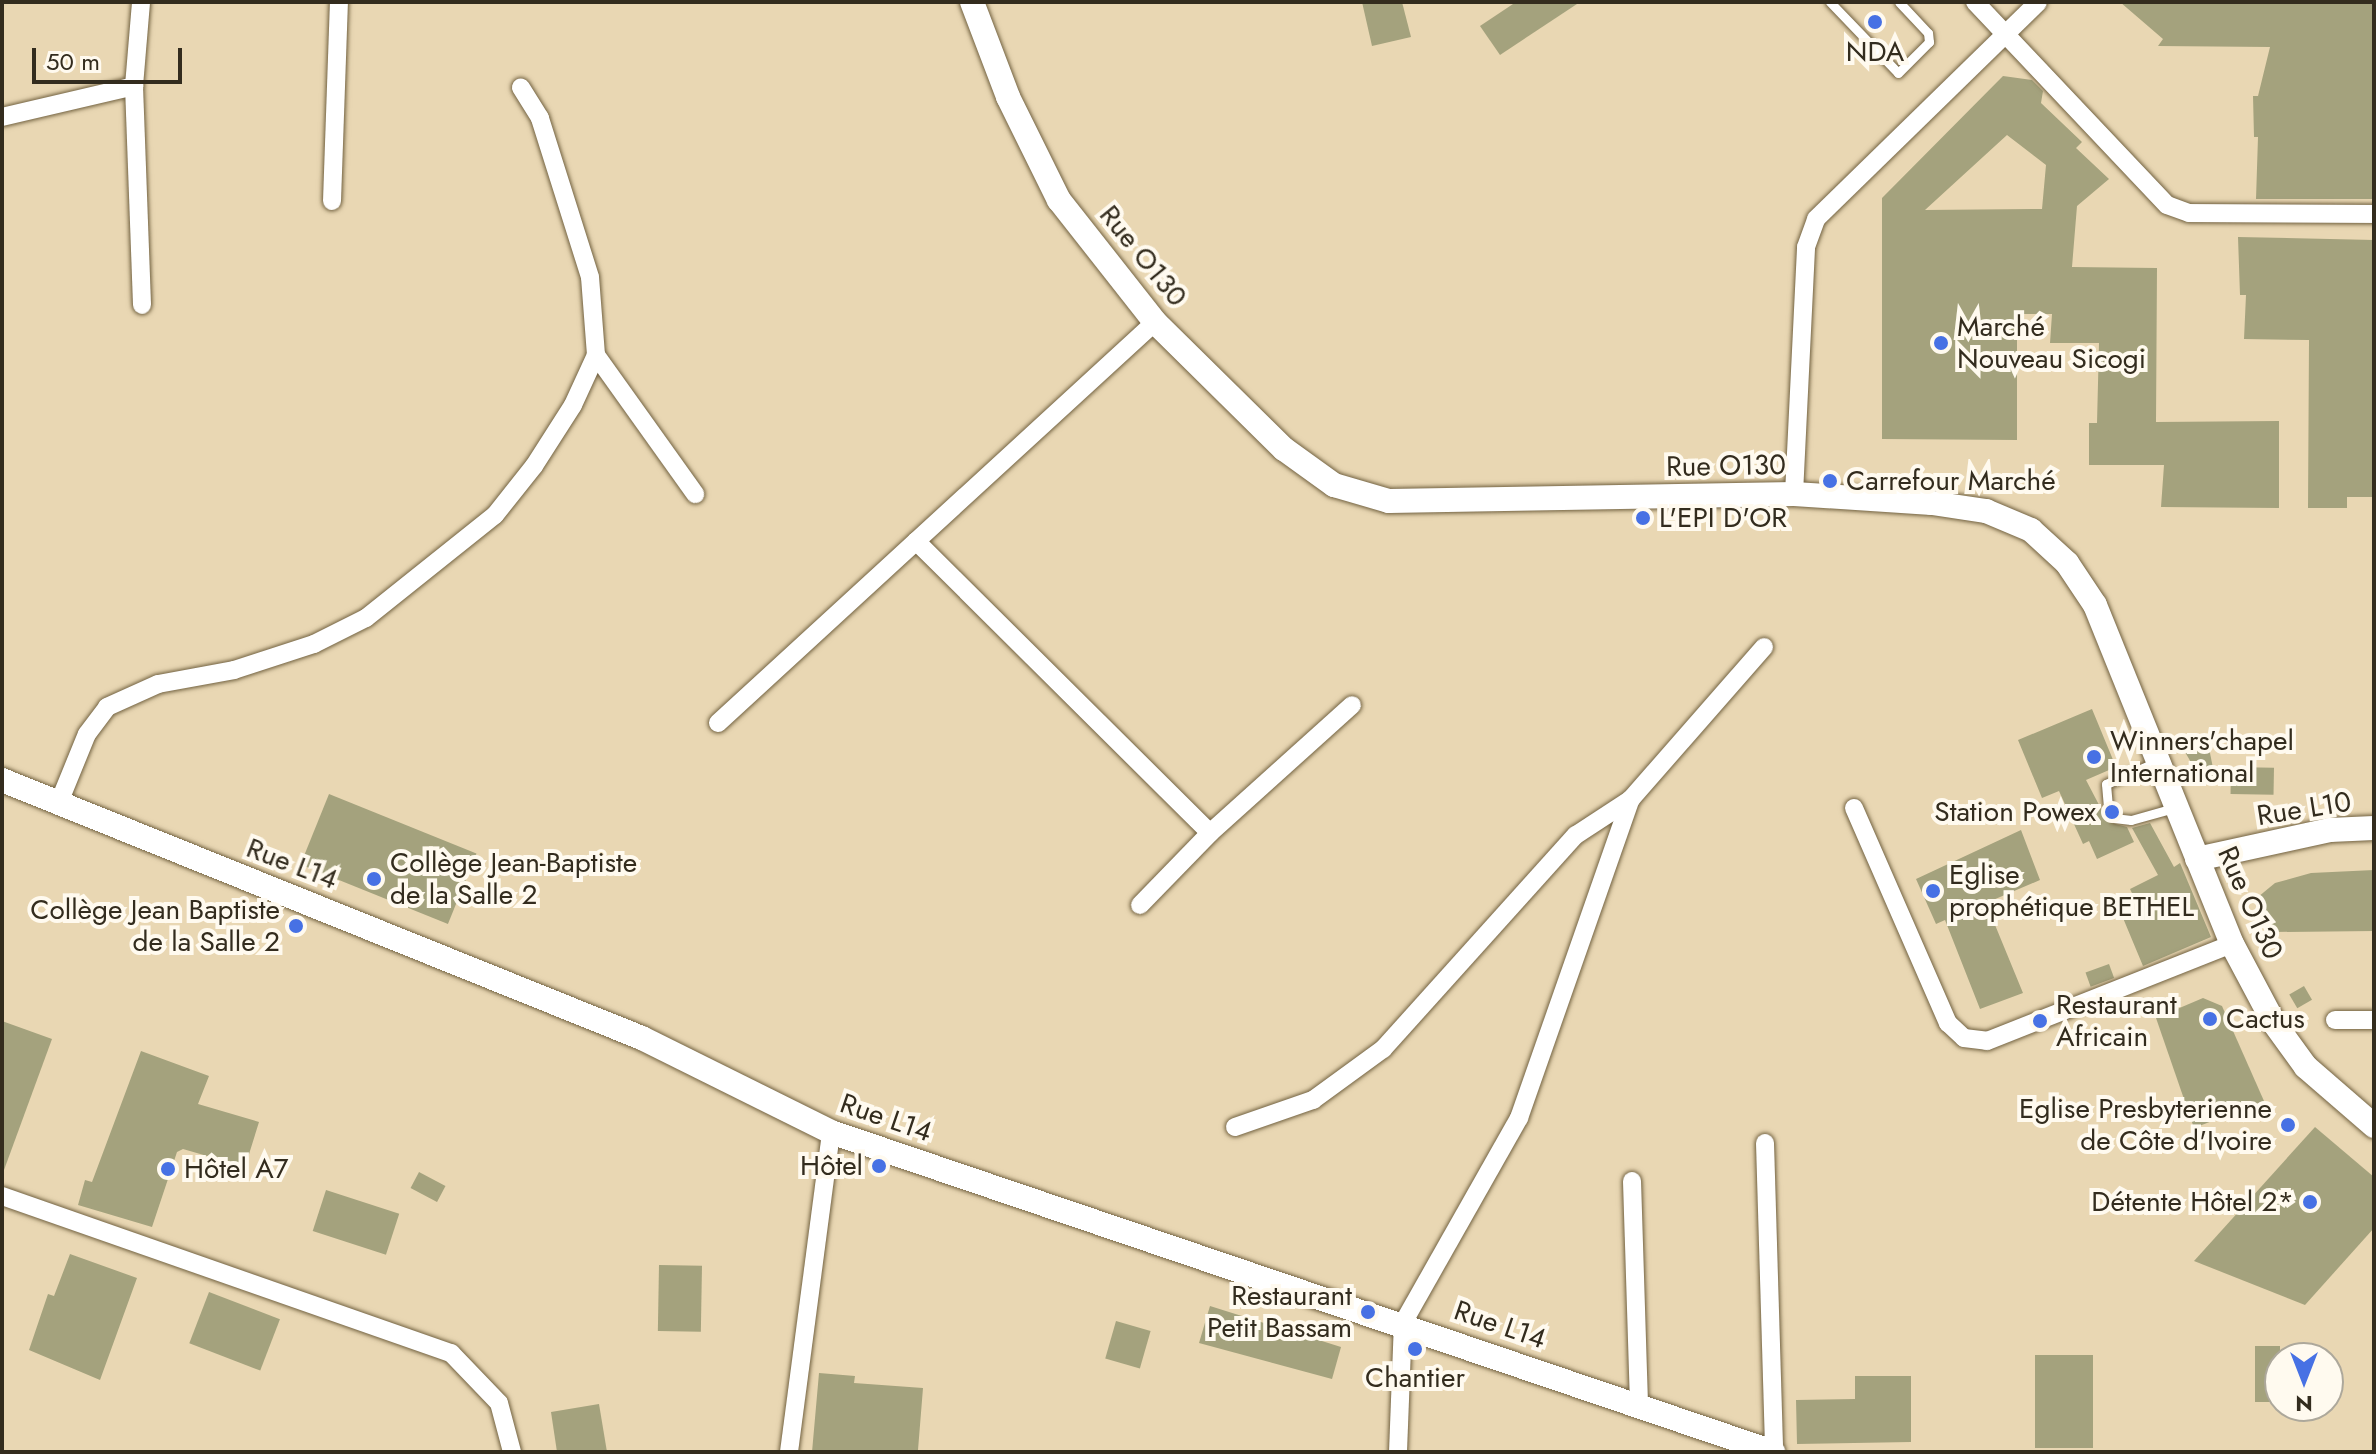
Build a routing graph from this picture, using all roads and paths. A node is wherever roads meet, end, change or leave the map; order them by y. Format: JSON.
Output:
{"nodes":[{"id":1,"x":141,"y":2,"type":"edge"},
{"id":2,"x":339,"y":2,"type":"edge"},
{"id":3,"x":972,"y":2,"type":"edge"},
{"id":4,"x":1830,"y":2,"type":"edge"},
{"id":5,"x":1899,"y":2,"type":"edge"},
{"id":6,"x":1975,"y":2,"type":"edge"},
{"id":7,"x":2038,"y":2,"type":"edge"},
{"id":8,"x":2006,"y":32,"type":"junction"},
{"id":9,"x":134,"y":86,"type":"junction"},
{"id":10,"x":521,"y":87,"type":"dead end"},
{"id":11,"x":2,"y":117,"type":"edge"},
{"id":12,"x":332,"y":201,"type":"dead end"},
{"id":13,"x":2374,"y":214,"type":"edge"},
{"id":14,"x":142,"y":305,"type":"dead end"},
{"id":15,"x":1155,"y":322,"type":"junction"},
{"id":16,"x":596,"y":355,"type":"junction"},
{"id":17,"x":695,"y":494,"type":"dead end"},
{"id":18,"x":1794,"y":494,"type":"junction"},
{"id":19,"x":916,"y":541,"type":"junction"},
{"id":20,"x":1764,"y":647,"type":"dead end"},
{"id":21,"x":1352,"y":705,"type":"dead end"},
{"id":22,"x":718,"y":723,"type":"dead end"},
{"id":23,"x":2160,"y":760,"type":"junction"},
{"id":24,"x":2,"y":780,"type":"edge"},
{"id":25,"x":1631,"y":799,"type":"junction"},
{"id":26,"x":60,"y":800,"type":"junction"},
{"id":27,"x":2108,"y":807,"type":"dead end"},
{"id":28,"x":2177,"y":807,"type":"junction"},
{"id":29,"x":1854,"y":808,"type":"dead end"},
{"id":30,"x":2114,"y":818,"type":"dead end"},
{"id":31,"x":2374,"y":828,"type":"edge"},
{"id":32,"x":1210,"y":833,"type":"junction"},
{"id":33,"x":2197,"y":859,"type":"junction"},
{"id":34,"x":1140,"y":905,"type":"dead end"},
{"id":35,"x":2232,"y":944,"type":"junction"},
{"id":36,"x":2335,"y":1020,"type":"dead end"},
{"id":37,"x":2374,"y":1020,"type":"edge"},
{"id":38,"x":2374,"y":1126,"type":"edge"},
{"id":39,"x":1235,"y":1127,"type":"dead end"},
{"id":40,"x":831,"y":1132,"type":"junction"},
{"id":41,"x":1765,"y":1143,"type":"dead end"},
{"id":42,"x":1632,"y":1181,"type":"dead end"},
{"id":43,"x":2,"y":1196,"type":"edge"},
{"id":44,"x":1403,"y":1323,"type":"junction"},
{"id":45,"x":1639,"y":1407,"type":"junction"},
{"id":46,"x":512,"y":1452,"type":"edge"},
{"id":47,"x":789,"y":1452,"type":"edge"},
{"id":48,"x":1398,"y":1452,"type":"edge"},
{"id":49,"x":1774,"y":1452,"type":"edge"}],
"edges":[{"from":1,"to":9,"type":"street"},
{"from":2,"to":12,"type":"street"},
{"from":3,"to":15,"type":"street","name":"Rue O130"},
{"from":4,"to":5,"type":"lane"},
{"from":6,"to":8,"type":"street"},
{"from":7,"to":8,"type":"street"},
{"from":8,"to":13,"type":"street"},
{"from":8,"to":18,"type":"street"},
{"from":9,"to":11,"type":"street"},
{"from":9,"to":14,"type":"street"},
{"from":10,"to":16,"type":"street"},
{"from":15,"to":18,"type":"street","name":"Rue O130"},
{"from":15,"to":19,"type":"street"},
{"from":16,"to":17,"type":"street"},
{"from":16,"to":26,"type":"street"},
{"from":18,"to":23,"type":"street","name":"Rue O130"},
{"from":19,"to":22,"type":"street"},
{"from":19,"to":32,"type":"street"},
{"from":20,"to":25,"type":"street"},
{"from":21,"to":32,"type":"street"},
{"from":23,"to":27,"type":"lane"},
{"from":23,"to":28,"type":"street","name":"Rue O130"},
{"from":24,"to":26,"type":"street","name":"Rue L14"},
{"from":25,"to":39,"type":"street"},
{"from":25,"to":44,"type":"street"},
{"from":26,"to":40,"type":"street","name":"Rue L14"},
{"from":28,"to":30,"type":"lane"},
{"from":28,"to":33,"type":"street","name":"Rue O130"},
{"from":29,"to":35,"type":"street"},
{"from":31,"to":33,"type":"street","name":"Rue L10"},
{"from":32,"to":34,"type":"street"},
{"from":33,"to":35,"type":"street","name":"Rue O130"},
{"from":35,"to":38,"type":"street","name":"Rue O130"},
{"from":36,"to":37,"type":"street"},
{"from":40,"to":44,"type":"street","name":"Rue L14"},
{"from":40,"to":47,"type":"street"},
{"from":41,"to":49,"type":"street"},
{"from":42,"to":45,"type":"street"},
{"from":43,"to":46,"type":"street"},
{"from":44,"to":45,"type":"street","name":"Rue L14"},
{"from":44,"to":48,"type":"street"},
{"from":45,"to":49,"type":"street","name":"Rue L14"}]}
